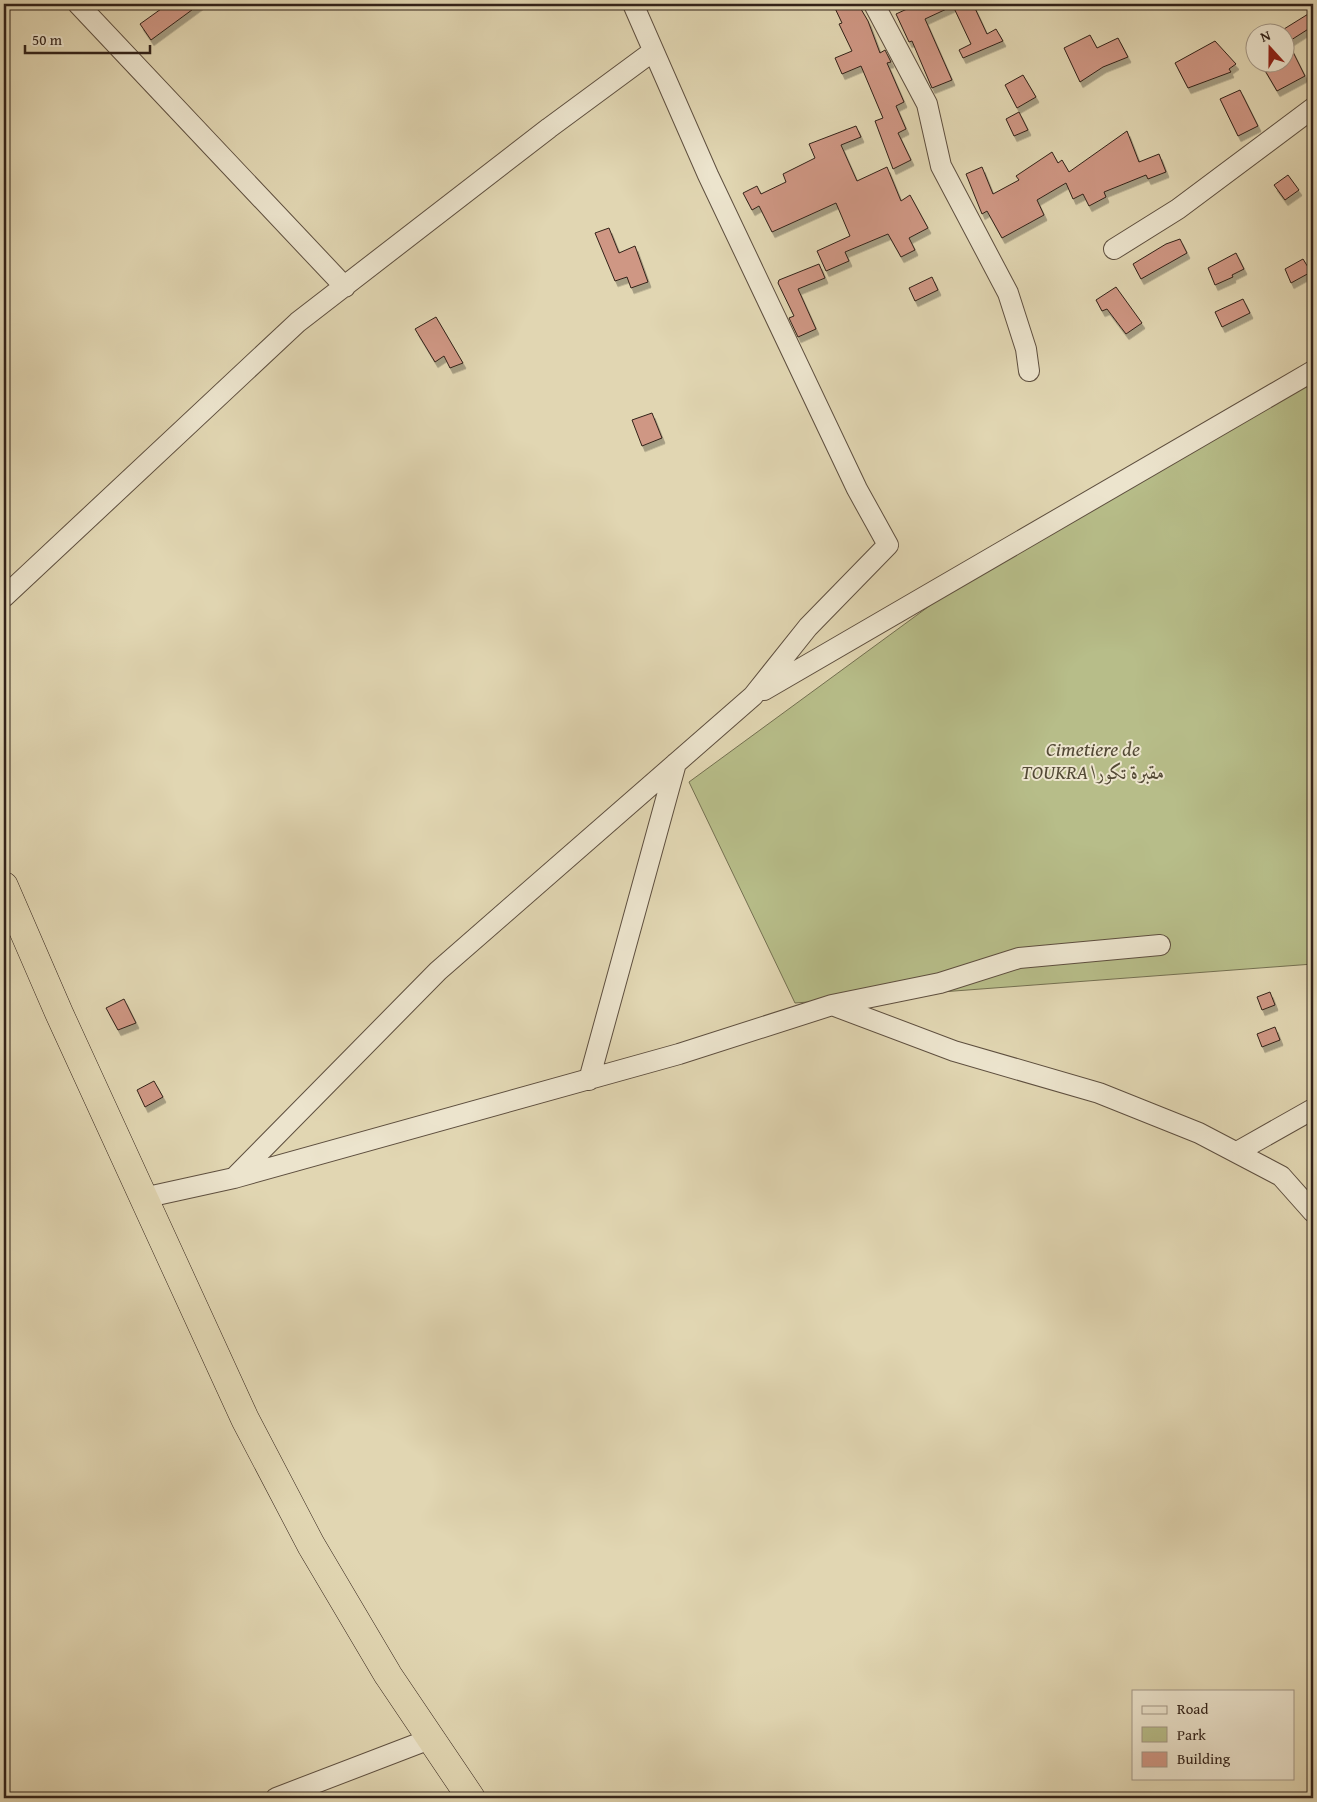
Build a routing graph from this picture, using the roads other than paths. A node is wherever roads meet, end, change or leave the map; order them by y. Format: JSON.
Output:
{"nodes":[{"id":1,"x":632,"y":4,"type":"edge"},
{"id":2,"x":874,"y":4,"type":"edge"},
{"id":3,"x":83,"y":5,"type":"edge"},
{"id":4,"x":652,"y":52,"type":"junction"},
{"id":5,"x":1313,"y":108,"type":"edge"},
{"id":6,"x":1114,"y":249,"type":"dead end"},
{"id":7,"x":345,"y":287,"type":"junction"},
{"id":8,"x":1030,"y":370,"type":"dead end"},
{"id":9,"x":1313,"y":371,"type":"edge"},
{"id":10,"x":4,"y":597,"type":"edge"},
{"id":11,"x":753,"y":696,"type":"junction"},
{"id":12,"x":676,"y":763,"type":"junction"},
{"id":13,"x":4,"y":886,"type":"edge"},
{"id":14,"x":1160,"y":944,"type":"dead end"},
{"id":15,"x":832,"y":1006,"type":"junction"},
{"id":16,"x":589,"y":1080,"type":"junction"},
{"id":17,"x":1313,"y":1109,"type":"edge"},
{"id":18,"x":1237,"y":1152,"type":"junction"},
{"id":19,"x":234,"y":1178,"type":"junction"},
{"id":20,"x":143,"y":1198,"type":"junction"},
{"id":21,"x":1313,"y":1212,"type":"edge"},
{"id":22,"x":430,"y":1740,"type":"junction"},
{"id":23,"x":276,"y":1798,"type":"edge"},
{"id":24,"x":471,"y":1798,"type":"edge"}],
"edges":[{"from":1,"to":4,"type":"street"},
{"from":2,"to":8,"type":"street"},
{"from":3,"to":7,"type":"street"},
{"from":4,"to":7,"type":"street"},
{"from":4,"to":11,"type":"street"},
{"from":5,"to":6,"type":"street"},
{"from":7,"to":10,"type":"street"},
{"from":9,"to":11,"type":"street"},
{"from":11,"to":12,"type":"street"},
{"from":12,"to":16,"type":"street"},
{"from":12,"to":19,"type":"street"},
{"from":13,"to":20,"type":"highway"},
{"from":14,"to":15,"type":"street"},
{"from":15,"to":16,"type":"street"},
{"from":15,"to":18,"type":"street"},
{"from":16,"to":19,"type":"street"},
{"from":17,"to":18,"type":"street"},
{"from":18,"to":21,"type":"street"},
{"from":19,"to":20,"type":"street"},
{"from":20,"to":22,"type":"highway"},
{"from":22,"to":23,"type":"street"},
{"from":22,"to":24,"type":"highway"}]}
